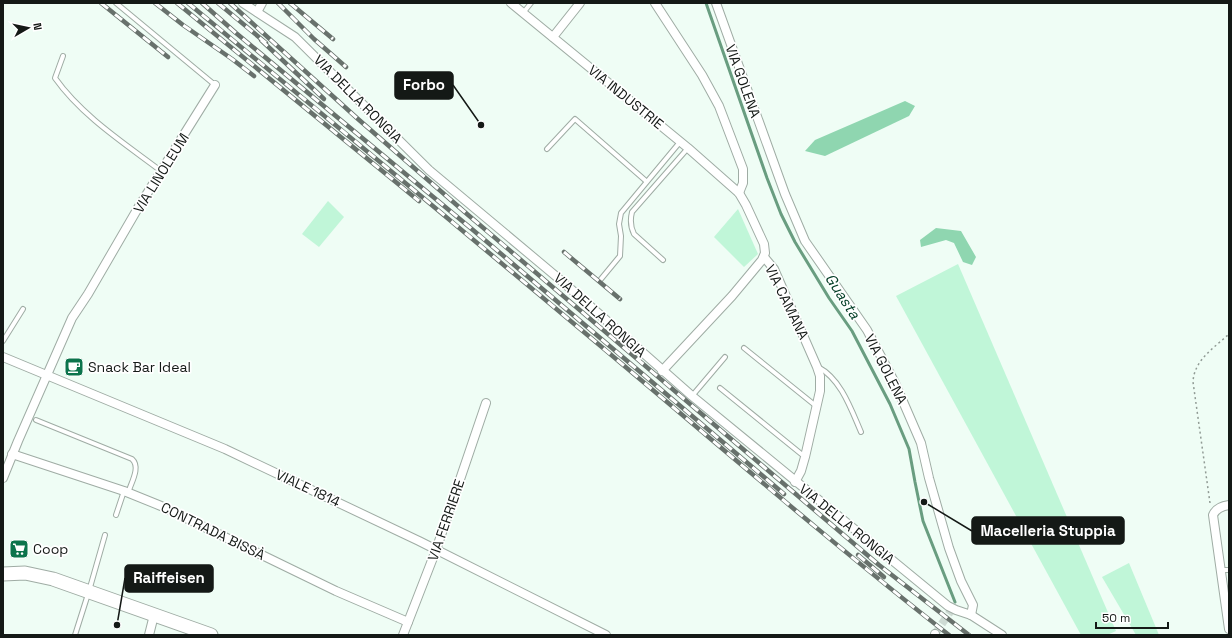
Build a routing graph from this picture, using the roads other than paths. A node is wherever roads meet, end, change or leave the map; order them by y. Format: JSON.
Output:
{"nodes":[{"id":1,"x":116,"y":3,"type":"edge"},
{"id":2,"x":243,"y":3,"type":"edge"},
{"id":3,"x":262,"y":3,"type":"edge"},
{"id":4,"x":511,"y":3,"type":"edge"},
{"id":5,"x":531,"y":3,"type":"edge"},
{"id":6,"x":580,"y":3,"type":"edge"},
{"id":7,"x":655,"y":3,"type":"edge"},
{"id":8,"x":716,"y":3,"type":"edge"},
{"id":9,"x":257,"y":12,"type":"junction"},
{"id":10,"x":523,"y":13,"type":"junction"},
{"id":11,"x":553,"y":37,"type":"junction"},
{"id":12,"x":63,"y":56,"type":"dead end"},
{"id":13,"x":215,"y":86,"type":"joint"},
{"id":14,"x":681,"y":142,"type":"junction"},
{"id":15,"x":688,"y":148,"type":"junction"},
{"id":16,"x":547,"y":149,"type":"dead end"},
{"id":17,"x":161,"y":172,"type":"junction"},
{"id":18,"x":646,"y":181,"type":"junction"},
{"id":19,"x":739,"y":193,"type":"junction"},
{"id":20,"x":764,"y":257,"type":"junction"},
{"id":21,"x":663,"y":260,"type":"dead end"},
{"id":22,"x":601,"y":279,"type":"dead end"},
{"id":23,"x":23,"y":309,"type":"dead end"},
{"id":24,"x":3,"y":341,"type":"edge"},
{"id":25,"x":744,"y":348,"type":"dead end"},
{"id":26,"x":3,"y":357,"type":"edge"},
{"id":27,"x":725,"y":357,"type":"dead end"},
{"id":28,"x":817,"y":367,"type":"junction"},
{"id":29,"x":662,"y":371,"type":"junction"},
{"id":30,"x":47,"y":375,"type":"junction"},
{"id":31,"x":720,"y":388,"type":"dead end"},
{"id":32,"x":692,"y":396,"type":"junction"},
{"id":33,"x":486,"y":403,"type":"dead end"},
{"id":34,"x":817,"y":406,"type":"junction"},
{"id":35,"x":36,"y":420,"type":"dead end"},
{"id":36,"x":861,"y":432,"type":"dead end"},
{"id":37,"x":12,"y":454,"type":"junction"},
{"id":38,"x":805,"y":458,"type":"junction"},
{"id":39,"x":3,"y":478,"type":"edge"},
{"id":40,"x":795,"y":482,"type":"junction"},
{"id":41,"x":126,"y":492,"type":"junction"},
{"id":42,"x":1229,"y":505,"type":"edge"},
{"id":43,"x":116,"y":514,"type":"dead end"},
{"id":44,"x":105,"y":535,"type":"dead end"},
{"id":45,"x":436,"y":550,"type":"junction"},
{"id":46,"x":1225,"y":570,"type":"edge"},
{"id":47,"x":3,"y":574,"type":"edge"},
{"id":48,"x":89,"y":591,"type":"junction"},
{"id":49,"x":1227,"y":605,"type":"edge"},
{"id":50,"x":154,"y":615,"type":"junction"},
{"id":51,"x":971,"y":615,"type":"junction"},
{"id":52,"x":408,"y":622,"type":"junction"},
{"id":53,"x":1229,"y":629,"type":"edge"},
{"id":54,"x":75,"y":635,"type":"edge"},
{"id":55,"x":149,"y":635,"type":"edge"},
{"id":56,"x":211,"y":635,"type":"edge"},
{"id":57,"x":403,"y":635,"type":"edge"},
{"id":58,"x":606,"y":635,"type":"edge"},
{"id":59,"x":1002,"y":635,"type":"edge"}],
"edges":[{"from":1,"to":13,"type":"lane","name":"VIA LINOLEUM"},
{"from":2,"to":9,"type":"street","name":"VIA DELLA RONGIA"},
{"from":3,"to":9,"type":"street"},
{"from":4,"to":10,"type":"street","name":"VIA INDUSTRIE"},
{"from":5,"to":10,"type":"lane"},
{"from":6,"to":11,"type":"street"},
{"from":7,"to":19,"type":"street"},
{"from":8,"to":51,"type":"street","name":"VIA GOLENA"},
{"from":9,"to":29,"type":"street","name":"VIA DELLA RONGIA"},
{"from":10,"to":11,"type":"street","name":"VIA INDUSTRIE"},
{"from":11,"to":14,"type":"street","name":"VIA INDUSTRIE"},
{"from":12,"to":17,"type":"lane"},
{"from":13,"to":17,"type":"street","name":"VIA LINOLEUM"},
{"from":14,"to":15,"type":"street","name":"VIA INDUSTRIE"},
{"from":14,"to":18,"type":"lane"},
{"from":15,"to":19,"type":"street","name":"VIA INDUSTRIE"},
{"from":15,"to":21,"type":"lane"},
{"from":16,"to":18,"type":"lane"},
{"from":17,"to":30,"type":"street","name":"VIA LINOLEUM"},
{"from":18,"to":22,"type":"lane"},
{"from":19,"to":20,"type":"street","name":"VIA CAMANA"},
{"from":20,"to":28,"type":"street","name":"VIA CAMANA"},
{"from":20,"to":29,"type":"street"},
{"from":23,"to":24,"type":"lane"},
{"from":25,"to":34,"type":"lane"},
{"from":26,"to":30,"type":"street","name":"VIALE 1814"},
{"from":27,"to":32,"type":"lane"},
{"from":28,"to":34,"type":"street","name":"VIA CAMANA"},
{"from":28,"to":36,"type":"lane"},
{"from":29,"to":32,"type":"street","name":"VIA DELLA RONGIA"},
{"from":30,"to":37,"type":"street","name":"VIA LINOLEUM"},
{"from":30,"to":45,"type":"street","name":"VIALE 1814"},
{"from":31,"to":38,"type":"lane"},
{"from":32,"to":40,"type":"street","name":"VIA DELLA RONGIA"},
{"from":33,"to":45,"type":"street","name":"VIA FERRIERE"},
{"from":34,"to":38,"type":"street","name":"VIA CAMANA"},
{"from":35,"to":41,"type":"lane"},
{"from":37,"to":39,"type":"street","name":"VIA LINOLEUM"},
{"from":37,"to":41,"type":"street","name":"CONTRADA BISSÀ"},
{"from":38,"to":40,"type":"street","name":"VIA CAMANA"},
{"from":40,"to":51,"type":"street","name":"VIA DELLA RONGIA"},
{"from":41,"to":43,"type":"lane"},
{"from":41,"to":52,"type":"street","name":"CONTRADA BISSÀ"},
{"from":42,"to":46,"type":"street"},
{"from":44,"to":48,"type":"lane"},
{"from":45,"to":52,"type":"street","name":"VIA FERRIERE"},
{"from":45,"to":58,"type":"street","name":"VIALE 1814"},
{"from":46,"to":49,"type":"street"},
{"from":47,"to":48,"type":"main road"},
{"from":48,"to":50,"type":"main road"},
{"from":48,"to":54,"type":"lane"},
{"from":49,"to":53,"type":"street"},
{"from":50,"to":55,"type":"street"},
{"from":50,"to":56,"type":"main road"},
{"from":51,"to":59,"type":"street","name":"VIA DELLA RONGIA"},
{"from":52,"to":57,"type":"street","name":"VIA FERRIERE"}]}
